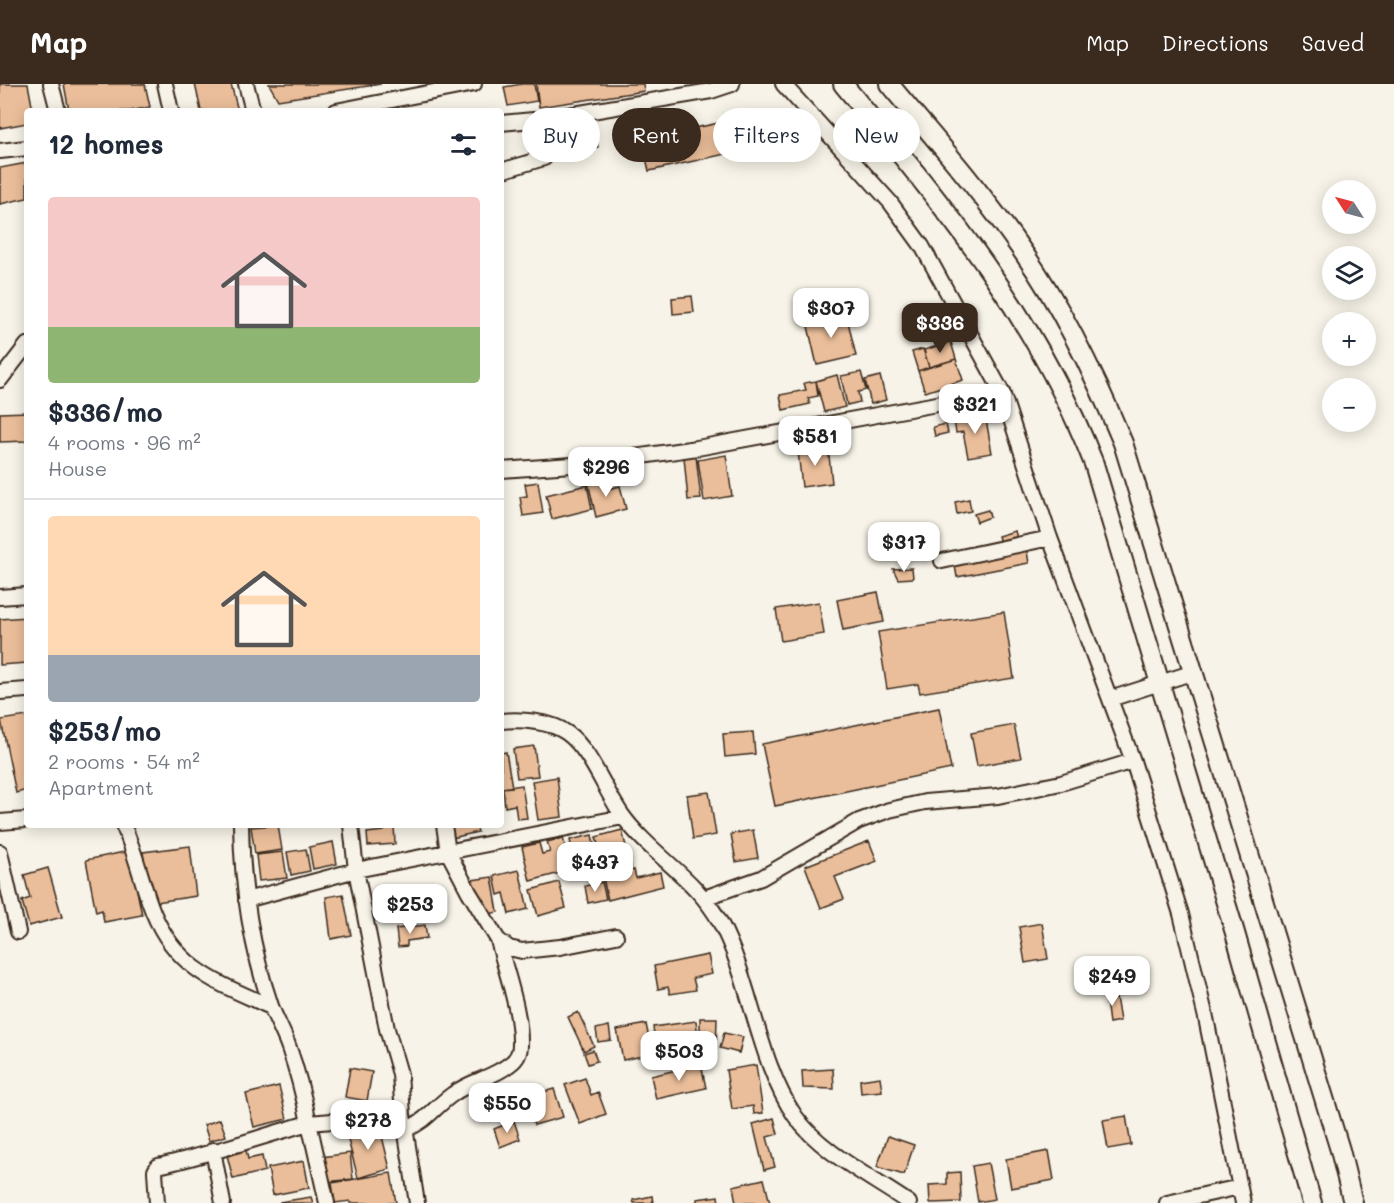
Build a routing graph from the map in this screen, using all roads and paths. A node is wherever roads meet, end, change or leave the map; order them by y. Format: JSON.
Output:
{"nodes":[{"id":1,"x":51,"y":84,"type":"edge"},
{"id":2,"x":165,"y":84,"type":"edge"},
{"id":3,"x":246,"y":84,"type":"edge"},
{"id":4,"x":474,"y":84,"type":"edge"},
{"id":5,"x":732,"y":84,"type":"edge"},
{"id":6,"x":783,"y":84,"type":"edge"},
{"id":7,"x":843,"y":84,"type":"edge"},
{"id":8,"x":889,"y":84,"type":"edge"},
{"id":9,"x":709,"y":87,"type":"edge"},
{"id":10,"x":57,"y":108,"type":"edge"},
{"id":11,"x":170,"y":108,"type":"edge"},
{"id":12,"x":252,"y":108,"type":"edge"},
{"id":13,"x":351,"y":108,"type":"edge"},
{"id":14,"x":600,"y":108,"type":"edge"},
{"id":15,"x":522,"y":121,"type":"edge"},
{"id":16,"x":504,"y":123,"type":"edge"},
{"id":17,"x":24,"y":148,"type":"edge"},
{"id":18,"x":0,"y":151,"type":"edge"},
{"id":19,"x":533,"y":162,"type":"edge"},
{"id":20,"x":504,"y":170,"type":"edge"},
{"id":21,"x":24,"y":349,"type":"edge"},
{"id":22,"x":0,"y":380,"type":"edge"},
{"id":23,"x":1002,"y":392,"type":"junction"},
{"id":24,"x":504,"y":470,"type":"edge"},
{"id":25,"x":1050,"y":538,"type":"junction"},
{"id":26,"x":942,"y":561,"type":"dead end"},
{"id":27,"x":24,"y":595,"type":"edge"},
{"id":28,"x":0,"y":597,"type":"edge"},
{"id":29,"x":1191,"y":673,"type":"junction"},
{"id":30,"x":1159,"y":685,"type":"junction"},
{"id":31,"x":24,"y":690,"type":"edge"},
{"id":32,"x":0,"y":692,"type":"edge"},
{"id":33,"x":1110,"y":699,"type":"junction"},
{"id":34,"x":504,"y":721,"type":"edge"},
{"id":35,"x":1133,"y":761,"type":"junction"},
{"id":36,"x":623,"y":817,"type":"junction"},
{"id":37,"x":24,"y":820,"type":"edge"},
{"id":38,"x":0,"y":822,"type":"edge"},
{"id":39,"x":124,"y":828,"type":"edge"},
{"id":40,"x":240,"y":828,"type":"edge"},
{"id":41,"x":351,"y":828,"type":"edge"},
{"id":42,"x":444,"y":828,"type":"edge"},
{"id":43,"x":0,"y":852,"type":"edge"},
{"id":44,"x":448,"y":852,"type":"junction"},
{"id":45,"x":356,"y":870,"type":"junction"},
{"id":46,"x":704,"y":898,"type":"junction"},
{"id":47,"x":246,"y":900,"type":"junction"},
{"id":48,"x":18,"y":932,"type":"dead end"},
{"id":49,"x":616,"y":936,"type":"dead end"},
{"id":50,"x":498,"y":940,"type":"junction"},
{"id":51,"x":271,"y":1007,"type":"junction"},
{"id":52,"x":403,"y":1115,"type":"junction"},
{"id":53,"x":309,"y":1123,"type":"junction"},
{"id":54,"x":405,"y":1130,"type":"junction"},
{"id":55,"x":213,"y":1150,"type":"junction"},
{"id":56,"x":1240,"y":1186,"type":"junction"},
{"id":57,"x":157,"y":1203,"type":"edge"},
{"id":58,"x":223,"y":1203,"type":"edge"},
{"id":59,"x":327,"y":1203,"type":"edge"},
{"id":60,"x":417,"y":1203,"type":"edge"},
{"id":61,"x":909,"y":1203,"type":"edge"},
{"id":62,"x":1167,"y":1203,"type":"edge"},
{"id":63,"x":1243,"y":1203,"type":"edge"},
{"id":64,"x":1312,"y":1203,"type":"edge"},
{"id":65,"x":1353,"y":1203,"type":"edge"}],
"edges":[{"from":1,"to":10,"type":"street"},
{"from":2,"to":11,"type":"street"},
{"from":3,"to":12,"type":"street"},
{"from":4,"to":13,"type":"street"},
{"from":5,"to":9,"type":"street"},
{"from":6,"to":23,"type":"street"},
{"from":7,"to":30,"type":"main road"},
{"from":8,"to":29,"type":"main road"},
{"from":9,"to":14,"type":"street"},
{"from":15,"to":16,"type":"street"},
{"from":17,"to":18,"type":"street"},
{"from":19,"to":20,"type":"street"},
{"from":21,"to":22,"type":"street"},
{"from":23,"to":24,"type":"street"},
{"from":23,"to":25,"type":"street"},
{"from":25,"to":26,"type":"street"},
{"from":25,"to":33,"type":"street"},
{"from":27,"to":28,"type":"street"},
{"from":29,"to":30,"type":"street"},
{"from":29,"to":65,"type":"main road"},
{"from":30,"to":33,"type":"street"},
{"from":30,"to":64,"type":"main road"},
{"from":31,"to":32,"type":"street"},
{"from":33,"to":35,"type":"street"},
{"from":34,"to":36,"type":"street"},
{"from":35,"to":46,"type":"street"},
{"from":35,"to":56,"type":"street"},
{"from":36,"to":44,"type":"street"},
{"from":36,"to":46,"type":"street"},
{"from":37,"to":38,"type":"street"},
{"from":39,"to":51,"type":"street"},
{"from":40,"to":47,"type":"street"},
{"from":41,"to":45,"type":"street"},
{"from":42,"to":44,"type":"street"},
{"from":43,"to":48,"type":"street"},
{"from":44,"to":45,"type":"street"},
{"from":44,"to":50,"type":"street"},
{"from":45,"to":47,"type":"street"},
{"from":45,"to":52,"type":"street"},
{"from":46,"to":61,"type":"street"},
{"from":47,"to":51,"type":"street"},
{"from":49,"to":50,"type":"street"},
{"from":50,"to":54,"type":"street"},
{"from":51,"to":53,"type":"street"},
{"from":52,"to":53,"type":"street"},
{"from":52,"to":54,"type":"street"},
{"from":53,"to":55,"type":"street"},
{"from":53,"to":59,"type":"street"},
{"from":54,"to":60,"type":"street"},
{"from":55,"to":57,"type":"street"},
{"from":55,"to":58,"type":"street"},
{"from":56,"to":62,"type":"street"},
{"from":56,"to":63,"type":"street"}]}
